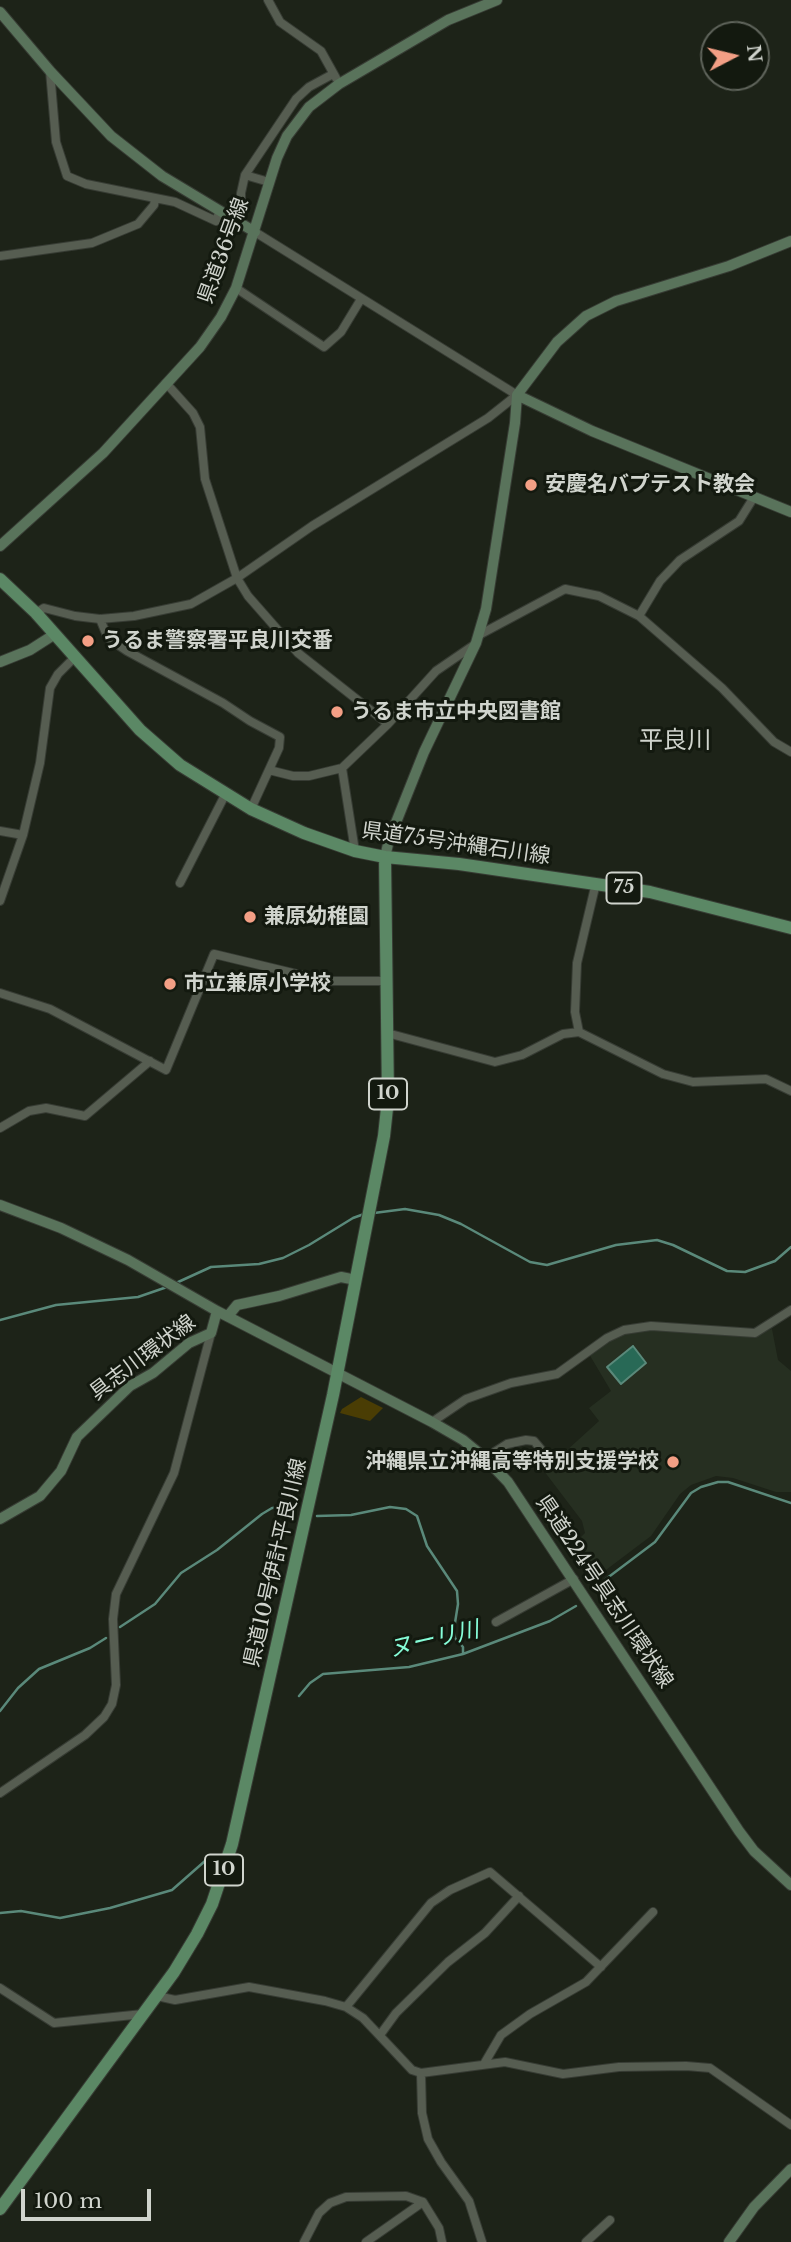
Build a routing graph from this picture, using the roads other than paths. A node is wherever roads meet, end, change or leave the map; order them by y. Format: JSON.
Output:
{"nodes":[{"id":1,"x":268,"y":0,"type":"edge"},
{"id":2,"x":497,"y":0,"type":"edge"},
{"id":3,"x":0,"y":12,"type":"edge"},
{"id":4,"x":50,"y":71,"type":"junction"},
{"id":5,"x":336,"y":79,"type":"junction"},
{"id":6,"x":245,"y":175,"type":"junction"},
{"id":7,"x":269,"y":182,"type":"junction"},
{"id":8,"x":155,"y":199,"type":"junction"},
{"id":9,"x":241,"y":208,"type":"dead end"},
{"id":10,"x":219,"y":213,"type":"junction"},
{"id":11,"x":254,"y":232,"type":"junction"},
{"id":12,"x":791,"y":241,"type":"edge"},
{"id":13,"x":0,"y":256,"type":"edge"},
{"id":14,"x":236,"y":288,"type":"junction"},
{"id":15,"x":362,"y":299,"type":"junction"},
{"id":16,"x":166,"y":383,"type":"junction"},
{"id":17,"x":517,"y":395,"type":"junction"},
{"id":18,"x":754,"y":497,"type":"junction"},
{"id":19,"x":791,"y":512,"type":"edge"},
{"id":20,"x":0,"y":546,"type":"edge"},
{"id":21,"x":237,"y":578,"type":"junction"},
{"id":22,"x":0,"y":579,"type":"edge"},
{"id":23,"x":36,"y":613,"type":"junction"},
{"id":24,"x":639,"y":616,"type":"junction"},
{"id":25,"x":100,"y":619,"type":"junction"},
{"id":26,"x":55,"y":634,"type":"junction"},
{"id":27,"x":477,"y":639,"type":"junction"},
{"id":28,"x":75,"y":657,"type":"junction"},
{"id":29,"x":0,"y":662,"type":"edge"},
{"id":30,"x":388,"y":724,"type":"junction"},
{"id":31,"x":791,"y":752,"type":"edge"},
{"id":32,"x":342,"y":768,"type":"junction"},
{"id":33,"x":269,"y":769,"type":"junction"},
{"id":34,"x":225,"y":795,"type":"junction"},
{"id":35,"x":251,"y":809,"type":"junction"},
{"id":36,"x":0,"y":831,"type":"edge"},
{"id":37,"x":23,"y":835,"type":"junction"},
{"id":38,"x":355,"y":851,"type":"junction"},
{"id":39,"x":385,"y":857,"type":"junction"},
{"id":40,"x":180,"y":883,"type":"dead end"},
{"id":41,"x":596,"y":883,"type":"junction"},
{"id":42,"x":0,"y":901,"type":"edge"},
{"id":43,"x":791,"y":928,"type":"edge"},
{"id":44,"x":387,"y":981,"type":"junction"},
{"id":45,"x":0,"y":993,"type":"edge"},
{"id":46,"x":579,"y":1032,"type":"junction"},
{"id":47,"x":387,"y":1033,"type":"junction"},
{"id":48,"x":150,"y":1061,"type":"junction"},
{"id":49,"x":791,"y":1091,"type":"edge"},
{"id":50,"x":0,"y":1128,"type":"edge"},
{"id":51,"x":0,"y":1205,"type":"edge"},
{"id":52,"x":356,"y":1280,"type":"junction"},
{"id":53,"x":791,"y":1310,"type":"edge"},
{"id":54,"x":223,"y":1314,"type":"junction"},
{"id":55,"x":211,"y":1333,"type":"junction"},
{"id":56,"x":337,"y":1373,"type":"junction"},
{"id":57,"x":432,"y":1422,"type":"junction"},
{"id":58,"x":545,"y":1454,"type":"dead end"},
{"id":59,"x":485,"y":1458,"type":"junction"},
{"id":60,"x":0,"y":1519,"type":"edge"},
{"id":61,"x":574,"y":1579,"type":"junction"},
{"id":62,"x":496,"y":1622,"type":"dead end"},
{"id":63,"x":0,"y":1793,"type":"edge"},
{"id":64,"x":788,"y":1879,"type":"edge"},
{"id":65,"x":519,"y":1896,"type":"junction"},
{"id":66,"x":653,"y":1912,"type":"dead end"},
{"id":67,"x":601,"y":1967,"type":"junction"},
{"id":68,"x":0,"y":1988,"type":"edge"},
{"id":69,"x":157,"y":1996,"type":"junction"},
{"id":70,"x":346,"y":2007,"type":"junction"},
{"id":71,"x":144,"y":2014,"type":"junction"},
{"id":72,"x":380,"y":2035,"type":"junction"},
{"id":73,"x":484,"y":2064,"type":"junction"},
{"id":74,"x":421,"y":2073,"type":"junction"},
{"id":75,"x":791,"y":2125,"type":"edge"},
{"id":76,"x":791,"y":2169,"type":"edge"},
{"id":77,"x":423,"y":2202,"type":"junction"},
{"id":78,"x":0,"y":2209,"type":"edge"},
{"id":79,"x":610,"y":2220,"type":"dead end"},
{"id":80,"x":304,"y":2242,"type":"edge"},
{"id":81,"x":366,"y":2242,"type":"edge"},
{"id":82,"x":442,"y":2242,"type":"edge"},
{"id":83,"x":482,"y":2242,"type":"edge"},
{"id":84,"x":586,"y":2242,"type":"edge"},
{"id":85,"x":729,"y":2242,"type":"edge"}],
"edges":[{"from":1,"to":5,"type":"street"},
{"from":2,"to":5,"type":"main road","name":"県道36号線"},
{"from":3,"to":4,"type":"main road"},
{"from":4,"to":8,"type":"street"},
{"from":4,"to":10,"type":"main road"},
{"from":5,"to":6,"type":"street"},
{"from":5,"to":7,"type":"main road","name":"県道36号線"},
{"from":6,"to":7,"type":"street"},
{"from":6,"to":9,"type":"street"},
{"from":7,"to":11,"type":"main road","name":"県道36号線"},
{"from":8,"to":10,"type":"street"},
{"from":8,"to":13,"type":"street"},
{"from":10,"to":11,"type":"main road"},
{"from":11,"to":14,"type":"main road","name":"県道36号線"},
{"from":11,"to":15,"type":"street"},
{"from":12,"to":17,"type":"main road"},
{"from":14,"to":15,"type":"street"},
{"from":14,"to":16,"type":"main road","name":"県道36号線"},
{"from":15,"to":17,"type":"street"},
{"from":16,"to":20,"type":"main road","name":"県道36号線"},
{"from":16,"to":21,"type":"street"},
{"from":17,"to":18,"type":"main road"},
{"from":17,"to":21,"type":"street"},
{"from":17,"to":27,"type":"main road"},
{"from":18,"to":19,"type":"main road"},
{"from":18,"to":24,"type":"street"},
{"from":21,"to":25,"type":"street"},
{"from":21,"to":30,"type":"street"},
{"from":22,"to":23,"type":"main road","name":"県道75号沖縄石川線","number":"75"},
{"from":23,"to":25,"type":"street"},
{"from":23,"to":26,"type":"main road","name":"県道75号沖縄石川線","number":"75"},
{"from":24,"to":27,"type":"street"},
{"from":24,"to":31,"type":"street"},
{"from":25,"to":33,"type":"street"},
{"from":26,"to":28,"type":"main road","name":"県道75号沖縄石川線","number":"75"},
{"from":26,"to":29,"type":"main road"},
{"from":27,"to":30,"type":"street"},
{"from":27,"to":39,"type":"main road"},
{"from":28,"to":34,"type":"main road","name":"県道75号沖縄石川線","number":"75"},
{"from":28,"to":37,"type":"street"},
{"from":30,"to":32,"type":"street"},
{"from":32,"to":33,"type":"street"},
{"from":32,"to":38,"type":"street"},
{"from":33,"to":35,"type":"street"},
{"from":34,"to":35,"type":"main road","name":"県道75号沖縄石川線","number":"75"},
{"from":34,"to":40,"type":"street"},
{"from":35,"to":38,"type":"main road","name":"県道75号沖縄石川線","number":"75"},
{"from":36,"to":37,"type":"street"},
{"from":37,"to":42,"type":"street"},
{"from":38,"to":39,"type":"main road","name":"県道75号沖縄石川線","number":"75"},
{"from":39,"to":41,"type":"main road","name":"県道75号沖縄石川線","number":"75"},
{"from":39,"to":44,"type":"main road","name":"県道10号伊計平良川線","number":"10"},
{"from":41,"to":43,"type":"main road","name":"県道75号沖縄石川線","number":"75"},
{"from":41,"to":46,"type":"street"},
{"from":44,"to":47,"type":"main road","name":"県道10号伊計平良川線","number":"10"},
{"from":44,"to":48,"type":"street"},
{"from":45,"to":48,"type":"street"},
{"from":46,"to":47,"type":"street"},
{"from":46,"to":49,"type":"street"},
{"from":47,"to":52,"type":"main road","name":"県道10号伊計平良川線","number":"10"},
{"from":48,"to":50,"type":"street"},
{"from":51,"to":54,"type":"main road","name":"具志川環状線"},
{"from":52,"to":54,"type":"main road","name":"具志川環状線"},
{"from":52,"to":56,"type":"main road","name":"県道10号伊計平良川線","number":"10"},
{"from":53,"to":57,"type":"street"},
{"from":54,"to":55,"type":"main road","name":"具志川環状線"},
{"from":54,"to":56,"type":"main road","name":"具志川環状線"},
{"from":55,"to":60,"type":"main road","name":"具志川環状線"},
{"from":55,"to":63,"type":"street"},
{"from":56,"to":57,"type":"main road","name":"県道224号具志川環状線"},
{"from":56,"to":69,"type":"main road","name":"県道10号伊計平良川線","number":"10"},
{"from":57,"to":59,"type":"main road","name":"県道224号具志川環状線"},
{"from":58,"to":59,"type":"street"},
{"from":59,"to":61,"type":"main road","name":"県道224号具志川環状線"},
{"from":61,"to":62,"type":"street"},
{"from":61,"to":64,"type":"main road","name":"県道224号具志川環状線"},
{"from":65,"to":67,"type":"street"},
{"from":65,"to":70,"type":"street"},
{"from":65,"to":72,"type":"street"},
{"from":66,"to":67,"type":"street"},
{"from":67,"to":73,"type":"street"},
{"from":68,"to":71,"type":"street"},
{"from":69,"to":70,"type":"street"},
{"from":69,"to":71,"type":"main road","name":"県道10号伊計平良川線","number":"10"},
{"from":70,"to":72,"type":"street"},
{"from":71,"to":78,"type":"main road","name":"県道10号伊計平良川線","number":"10"},
{"from":72,"to":74,"type":"street"},
{"from":73,"to":74,"type":"street"},
{"from":73,"to":75,"type":"street"},
{"from":74,"to":83,"type":"street"},
{"from":76,"to":85,"type":"main road"},
{"from":77,"to":80,"type":"street"},
{"from":77,"to":81,"type":"street"},
{"from":77,"to":82,"type":"street"},
{"from":79,"to":84,"type":"street"}]}
